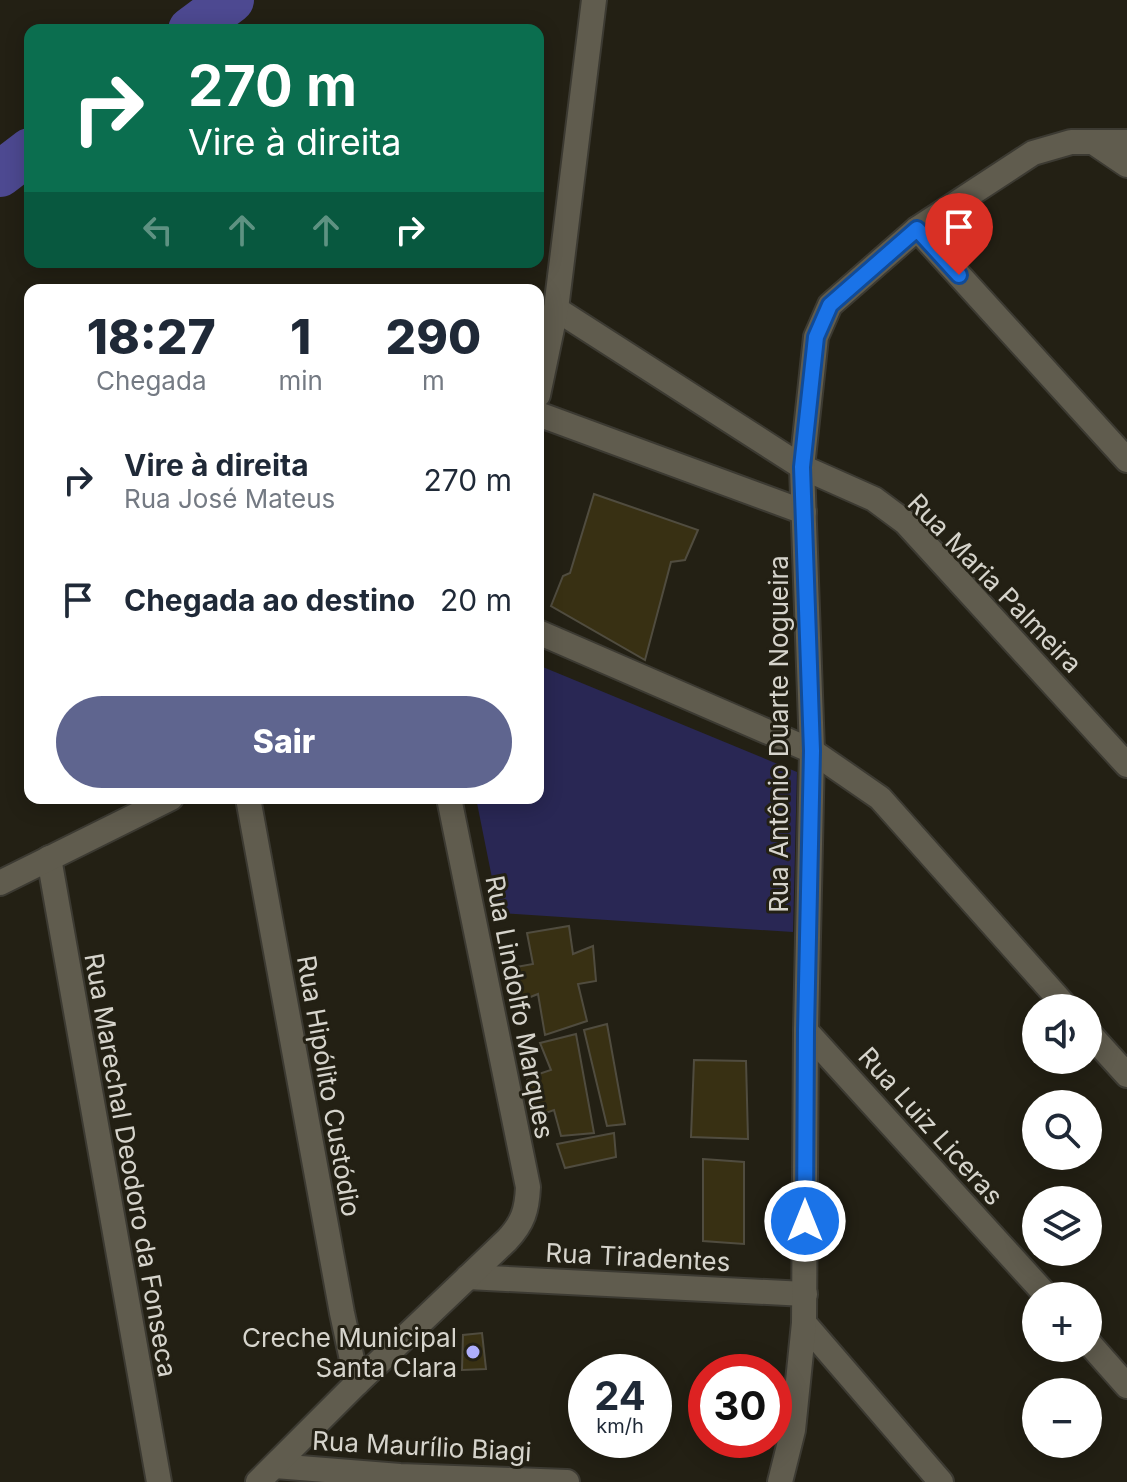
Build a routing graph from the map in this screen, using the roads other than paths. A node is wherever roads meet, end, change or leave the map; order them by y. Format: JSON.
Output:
{"nodes":[{"id":1,"x":594,"y":0,"type":"edge"},
{"id":2,"x":1127,"y":142,"type":"edge"},
{"id":3,"x":1096,"y":144,"type":"junction"},
{"id":4,"x":1127,"y":165,"type":"edge"},
{"id":5,"x":917,"y":229,"type":"junction"},
{"id":6,"x":556,"y":309,"type":"junction"},
{"id":7,"x":544,"y":366,"type":"edge"},
{"id":8,"x":544,"y":416,"type":"edge"},
{"id":9,"x":1127,"y":460,"type":"edge"},
{"id":10,"x":802,"y":467,"type":"junction"},
{"id":11,"x":804,"y":512,"type":"junction"},
{"id":12,"x":544,"y":635,"type":"edge"},
{"id":13,"x":812,"y":751,"type":"junction"},
{"id":14,"x":1127,"y":765,"type":"edge"},
{"id":15,"x":159,"y":804,"type":"edge"},
{"id":16,"x":249,"y":804,"type":"edge"},
{"id":17,"x":450,"y":804,"type":"edge"},
{"id":18,"x":49,"y":858,"type":"junction"},
{"id":19,"x":0,"y":883,"type":"edge"},
{"id":20,"x":1055,"y":994,"type":"edge"},
{"id":21,"x":806,"y":1031,"type":"junction"},
{"id":22,"x":1102,"y":1047,"type":"edge"},
{"id":23,"x":1127,"y":1075,"type":"edge"},
{"id":24,"x":468,"y":1277,"type":"junction"},
{"id":25,"x":1034,"y":1282,"type":"edge"},
{"id":26,"x":805,"y":1294,"type":"junction"},
{"id":27,"x":804,"y":1323,"type":"junction"},
{"id":28,"x":1102,"y":1358,"type":"edge"},
{"id":29,"x":357,"y":1383,"type":"junction"},
{"id":30,"x":1127,"y":1386,"type":"edge"},
{"id":31,"x":266,"y":1474,"type":"edge"},
{"id":32,"x":159,"y":1482,"type":"edge"},
{"id":33,"x":567,"y":1482,"type":"edge"},
{"id":34,"x":780,"y":1482,"type":"edge"},
{"id":35,"x":941,"y":1482,"type":"edge"}],
"edges":[{"from":1,"to":6,"type":"street"},
{"from":2,"to":3,"type":"street","name":"Rua Antônio Duarte Nogueira"},
{"from":3,"to":4,"type":"street"},
{"from":3,"to":5,"type":"street","name":"Rua Antônio Duarte Nogueira"},
{"from":5,"to":9,"type":"street"},
{"from":5,"to":10,"type":"street","name":"Rua Antônio Duarte Nogueira"},
{"from":6,"to":7,"type":"street"},
{"from":6,"to":10,"type":"street","name":"Rua Maria Palmeira"},
{"from":8,"to":11,"type":"street"},
{"from":10,"to":11,"type":"street","name":"Rua Antônio Duarte Nogueira"},
{"from":10,"to":14,"type":"street","name":"Rua Maria Palmeira"},
{"from":11,"to":13,"type":"street","name":"Rua Antônio Duarte Nogueira"},
{"from":12,"to":13,"type":"street"},
{"from":13,"to":20,"type":"street"},
{"from":13,"to":21,"type":"street","name":"Rua Antônio Duarte Nogueira"},
{"from":15,"to":18,"type":"street"},
{"from":16,"to":29,"type":"street","name":"Rua Hipólito Custódio"},
{"from":17,"to":24,"type":"street","name":"Rua Lindolfo Marques"},
{"from":18,"to":19,"type":"street"},
{"from":18,"to":32,"type":"street","name":"Rua Marechal Deodoro da Fonseca"},
{"from":21,"to":25,"type":"street","name":"Rua Luiz Liceras"},
{"from":21,"to":26,"type":"street","name":"Rua Antônio Duarte Nogueira"},
{"from":22,"to":23,"type":"street"},
{"from":24,"to":26,"type":"street","name":"Rua Tiradentes"},
{"from":24,"to":29,"type":"street"},
{"from":26,"to":27,"type":"street","name":"Rua Antônio Duarte Nogueira"},
{"from":27,"to":34,"type":"street","name":"Rua Antônio Duarte Nogueira"},
{"from":27,"to":35,"type":"street"},
{"from":28,"to":30,"type":"street"},
{"from":29,"to":31,"type":"street"},
{"from":31,"to":33,"type":"street","name":"Rua Maurílio Biagi"}]}
